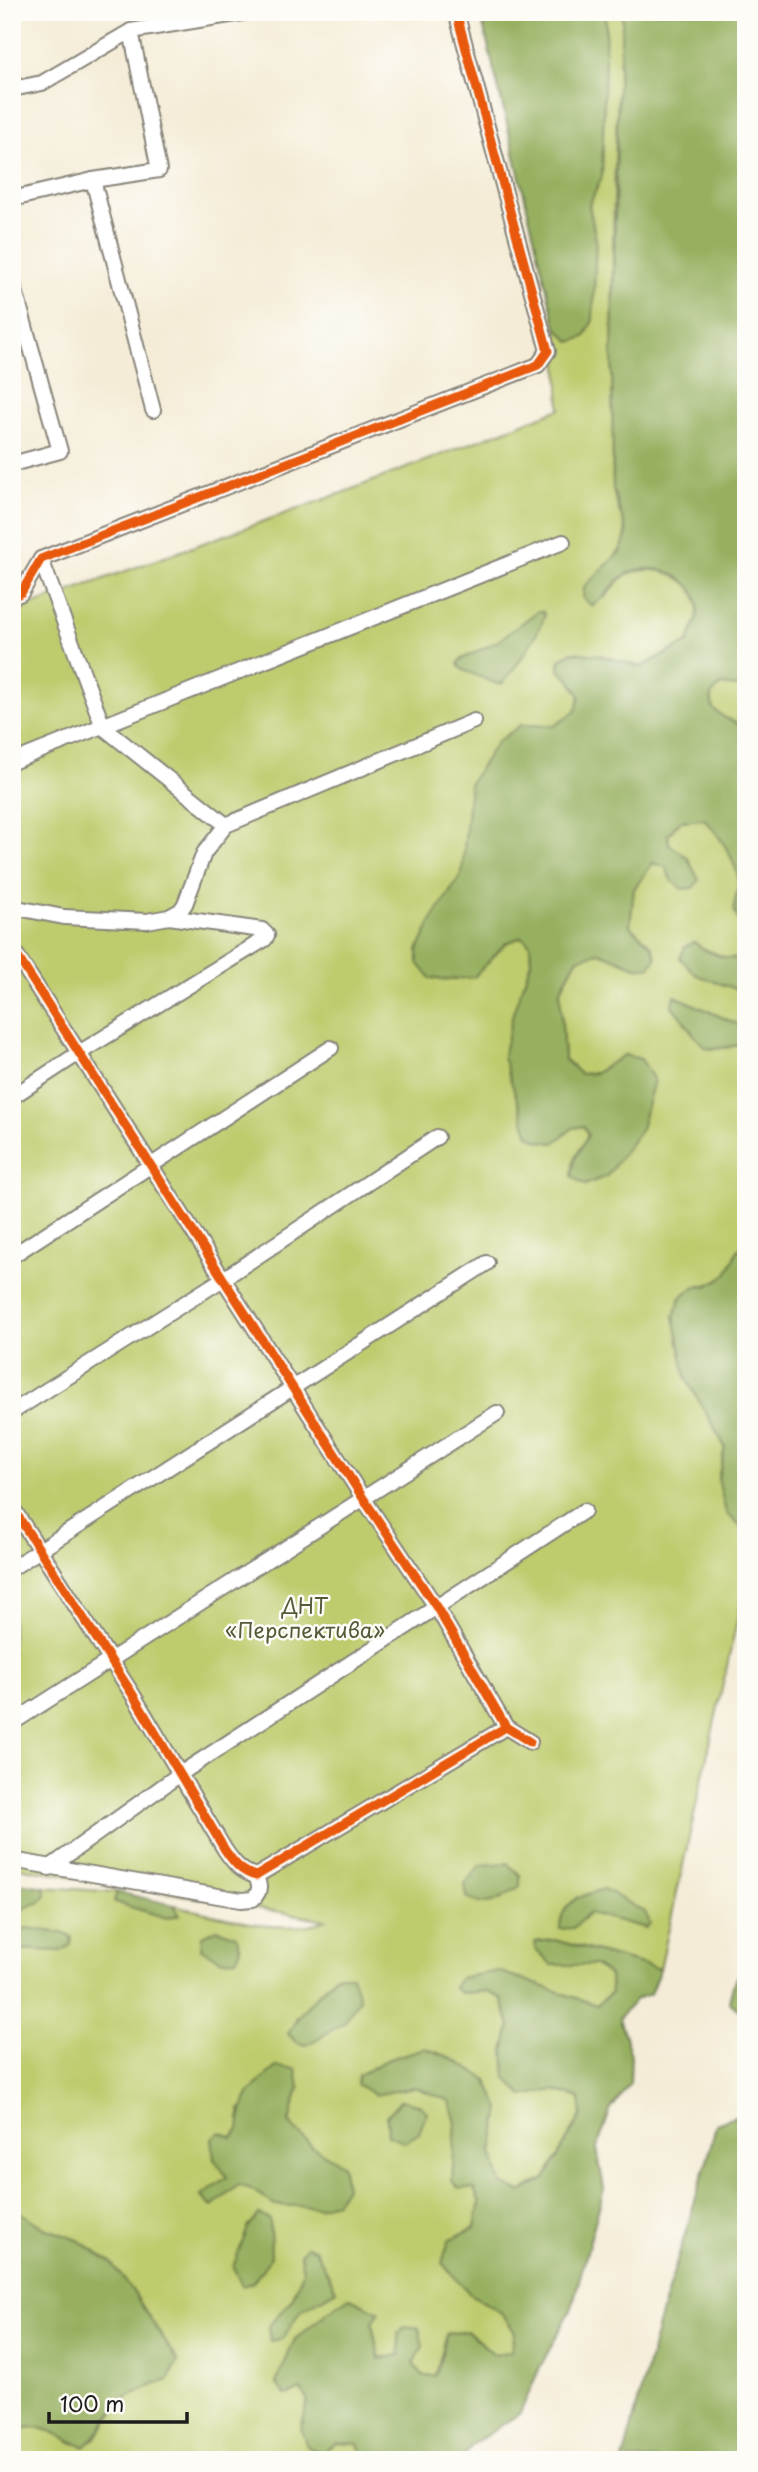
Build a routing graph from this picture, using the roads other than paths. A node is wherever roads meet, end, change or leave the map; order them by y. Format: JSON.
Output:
{"nodes":[{"id":1,"x":248,"y":12,"type":"edge"},
{"id":2,"x":456,"y":12,"type":"edge"},
{"id":3,"x":131,"y":30,"type":"junction"},
{"id":4,"x":12,"y":89,"type":"edge"},
{"id":5,"x":93,"y":180,"type":"junction"},
{"id":6,"x":12,"y":199,"type":"edge"},
{"id":7,"x":12,"y":280,"type":"edge"},
{"id":8,"x":153,"y":410,"type":"dead end"},
{"id":9,"x":12,"y":464,"type":"edge"},
{"id":10,"x":563,"y":542,"type":"dead end"},
{"id":11,"x":41,"y":559,"type":"junction"},
{"id":12,"x":12,"y":597,"type":"edge"},
{"id":13,"x":474,"y":721,"type":"dead end"},
{"id":14,"x":103,"y":727,"type":"junction"},
{"id":15,"x":12,"y":762,"type":"edge"},
{"id":16,"x":226,"y":825,"type":"junction"},
{"id":17,"x":12,"y":907,"type":"edge"},
{"id":18,"x":169,"y":917,"type":"junction"},
{"id":19,"x":12,"y":948,"type":"edge"},
{"id":20,"x":17,"y":967,"type":"edge"},
{"id":21,"x":331,"y":1048,"type":"dead end"},
{"id":22,"x":79,"y":1053,"type":"junction"},
{"id":23,"x":12,"y":1097,"type":"edge"},
{"id":24,"x":437,"y":1137,"type":"dead end"},
{"id":25,"x":151,"y":1166,"type":"junction"},
{"id":26,"x":12,"y":1256,"type":"edge"},
{"id":27,"x":487,"y":1263,"type":"dead end"},
{"id":28,"x":223,"y":1279,"type":"junction"},
{"id":29,"x":291,"y":1387,"type":"junction"},
{"id":30,"x":12,"y":1412,"type":"edge"},
{"id":31,"x":497,"y":1413,"type":"dead end"},
{"id":32,"x":363,"y":1498,"type":"junction"},
{"id":33,"x":12,"y":1507,"type":"edge"},
{"id":34,"x":584,"y":1511,"type":"dead end"},
{"id":35,"x":40,"y":1550,"type":"junction"},
{"id":36,"x":12,"y":1568,"type":"edge"},
{"id":37,"x":438,"y":1608,"type":"junction"},
{"id":38,"x":110,"y":1660,"type":"junction"},
{"id":39,"x":12,"y":1723,"type":"edge"},
{"id":40,"x":506,"y":1727,"type":"junction"},
{"id":41,"x":530,"y":1742,"type":"dead end"},
{"id":42,"x":180,"y":1774,"type":"junction"},
{"id":43,"x":12,"y":1860,"type":"edge"},
{"id":44,"x":49,"y":1868,"type":"junction"},
{"id":45,"x":256,"y":1876,"type":"junction"}],
"edges":[{"from":1,"to":3,"type":"street"},
{"from":2,"to":11,"type":"street"},
{"from":3,"to":4,"type":"street"},
{"from":3,"to":5,"type":"street"},
{"from":5,"to":6,"type":"street"},
{"from":5,"to":8,"type":"street"},
{"from":7,"to":9,"type":"street"},
{"from":10,"to":14,"type":"street"},
{"from":11,"to":12,"type":"street"},
{"from":11,"to":14,"type":"street"},
{"from":13,"to":16,"type":"street"},
{"from":14,"to":15,"type":"street"},
{"from":14,"to":16,"type":"street"},
{"from":16,"to":18,"type":"street"},
{"from":17,"to":18,"type":"street"},
{"from":18,"to":22,"type":"street"},
{"from":19,"to":20,"type":"street"},
{"from":20,"to":22,"type":"street"},
{"from":21,"to":25,"type":"street"},
{"from":22,"to":23,"type":"street"},
{"from":22,"to":25,"type":"street"},
{"from":24,"to":28,"type":"street"},
{"from":25,"to":26,"type":"street"},
{"from":25,"to":28,"type":"street"},
{"from":27,"to":29,"type":"street"},
{"from":28,"to":29,"type":"street"},
{"from":28,"to":30,"type":"street"},
{"from":29,"to":32,"type":"street"},
{"from":29,"to":35,"type":"street"},
{"from":31,"to":32,"type":"street"},
{"from":32,"to":37,"type":"street"},
{"from":32,"to":38,"type":"street"},
{"from":33,"to":35,"type":"street"},
{"from":34,"to":37,"type":"street"},
{"from":35,"to":36,"type":"street"},
{"from":35,"to":38,"type":"street"},
{"from":37,"to":40,"type":"street"},
{"from":37,"to":42,"type":"street"},
{"from":38,"to":39,"type":"street"},
{"from":38,"to":42,"type":"street"},
{"from":40,"to":41,"type":"street"},
{"from":40,"to":45,"type":"street"},
{"from":42,"to":44,"type":"street"},
{"from":42,"to":45,"type":"street"},
{"from":43,"to":44,"type":"street"},
{"from":44,"to":45,"type":"street"}]}
